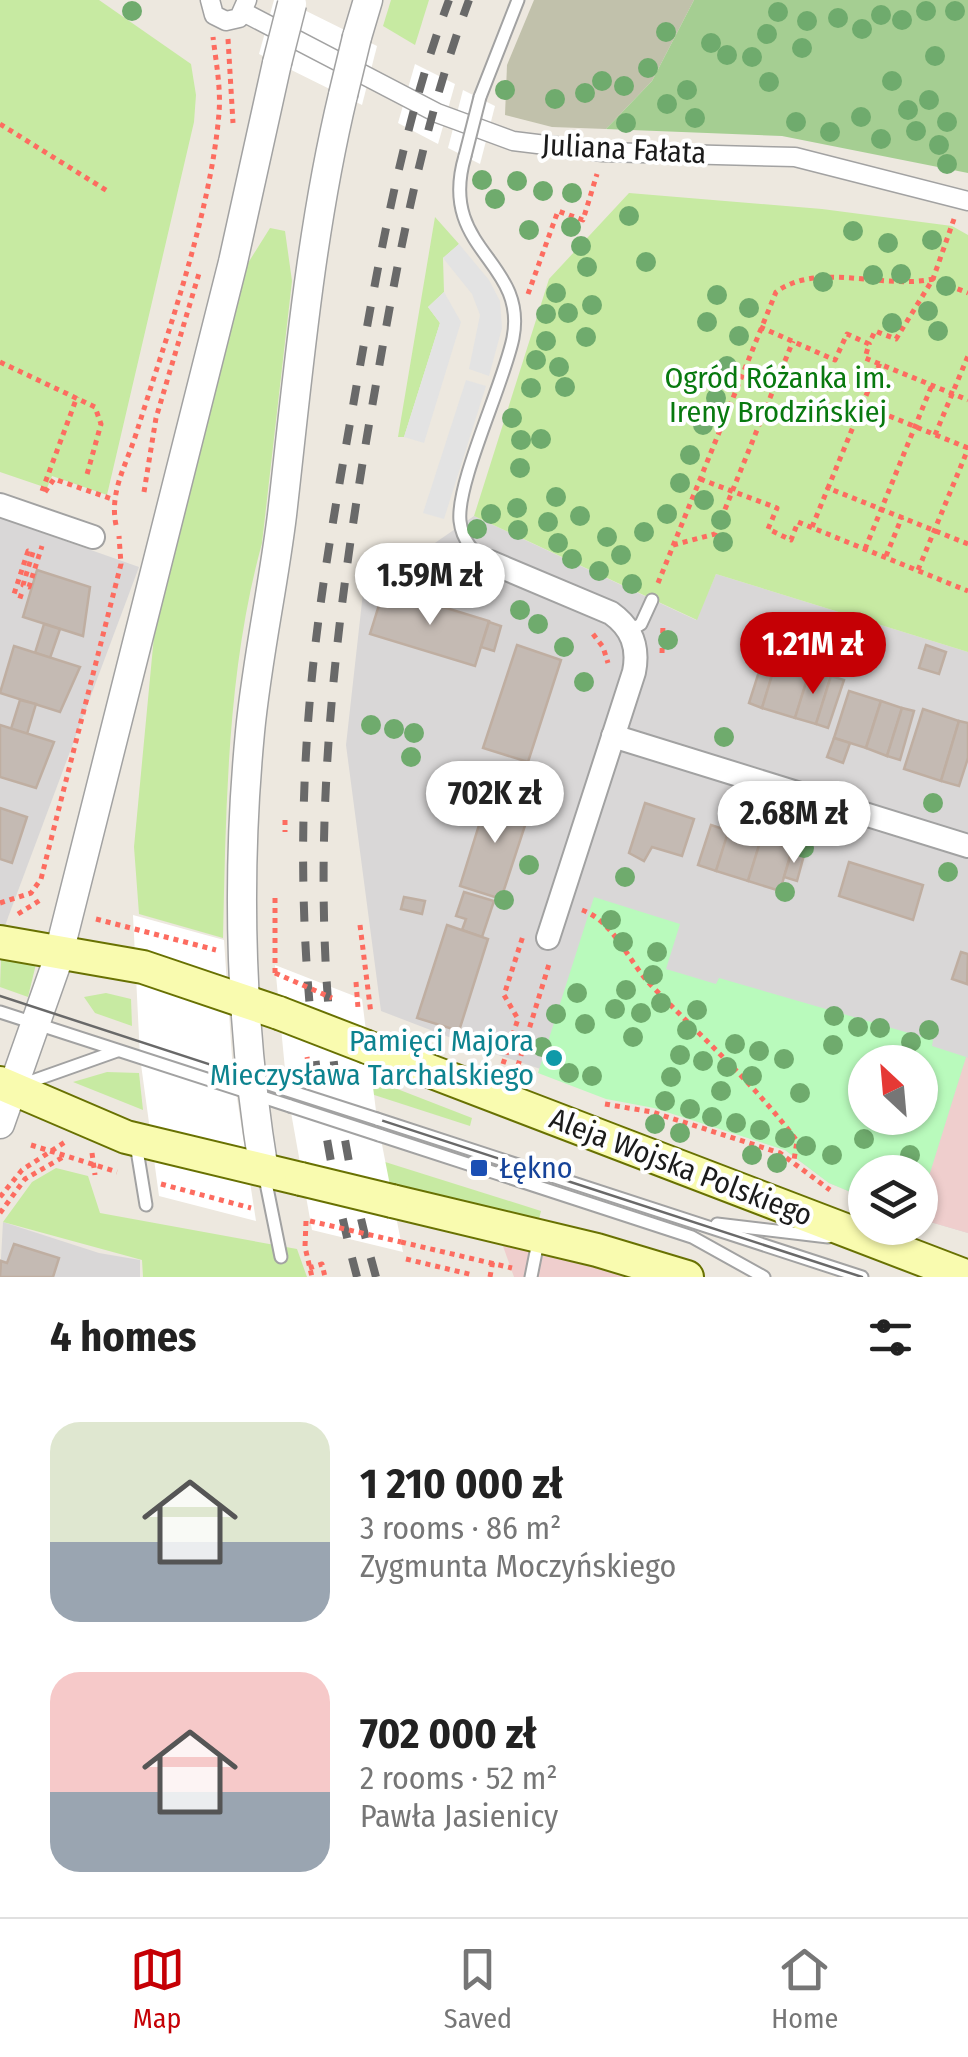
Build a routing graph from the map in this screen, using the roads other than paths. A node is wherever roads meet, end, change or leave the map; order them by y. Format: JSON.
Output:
{"nodes":[{"id":1,"x":368,"y":0,"type":"edge"},
{"id":2,"x":518,"y":0,"type":"edge"},
{"id":3,"x":293,"y":2,"type":"edge"},
{"id":4,"x":246,"y":6,"type":"edge"},
{"id":5,"x":217,"y":12,"type":"edge"},
{"id":6,"x":964,"y":200,"type":"edge"},
{"id":7,"x":0,"y":505,"type":"edge"},
{"id":8,"x":93,"y":536,"type":"dead end"},
{"id":9,"x":490,"y":562,"type":"joint"},
{"id":10,"x":652,"y":600,"type":"road end"},
{"id":11,"x":630,"y":631,"type":"junction"},
{"id":12,"x":613,"y":736,"type":"junction"},
{"id":13,"x":968,"y":846,"type":"edge"},
{"id":14,"x":2,"y":929,"type":"edge"},
{"id":15,"x":548,"y":938,"type":"road end"},
{"id":16,"x":59,"y":952,"type":"junction"},
{"id":17,"x":226,"y":993,"type":"junction"},
{"id":18,"x":0,"y":1012,"type":"edge"},
{"id":19,"x":38,"y":1024,"type":"junction"},
{"id":20,"x":120,"y":1050,"type":"junction"},
{"id":21,"x":7,"y":1086,"type":"edge"},
{"id":22,"x":246,"y":1087,"type":"junction"},
{"id":23,"x":0,"y":1124,"type":"edge"},
{"id":24,"x":143,"y":1142,"type":"junction"},
{"id":25,"x":255,"y":1168,"type":"junction"},
{"id":26,"x":146,"y":1205,"type":"dead end"},
{"id":27,"x":674,"y":1216,"type":"junction"},
{"id":28,"x":848,"y":1231,"type":"edge"},
{"id":29,"x":539,"y":1235,"type":"junction"},
{"id":30,"x":848,"y":1239,"type":"edge"},
{"id":31,"x":885,"y":1245,"type":"edge"},
{"id":32,"x":281,"y":1257,"type":"dead end"},
{"id":33,"x":532,"y":1274,"type":"edge"},
{"id":34,"x":686,"y":1277,"type":"edge"},
{"id":35,"x":764,"y":1277,"type":"edge"},
{"id":36,"x":862,"y":1277,"type":"edge"},
{"id":37,"x":968,"y":1277,"type":"edge"}],
"edges":[{"from":1,"to":17,"type":"street","bridge":true},
{"from":2,"to":9,"type":"lane","bridge":true},
{"from":3,"to":16,"type":"street","bridge":true},
{"from":4,"to":5,"type":"street"},
{"from":4,"to":6,"type":"street","name":"Juliana Fałata"},
{"from":7,"to":8,"type":"street"},
{"from":9,"to":11,"type":"street"},
{"from":10,"to":11,"type":"lane"},
{"from":11,"to":12,"type":"street"},
{"from":12,"to":13,"type":"street"},
{"from":12,"to":15,"type":"street"},
{"from":14,"to":16,"type":"main road","name":"Aleja Wojska Polskiego"},
{"from":16,"to":17,"type":"main road","name":"Aleja Wojska Polskiego"},
{"from":16,"to":19,"type":"street"},
{"from":17,"to":22,"type":"street"},
{"from":17,"to":28,"type":"main road","name":"Aleja Wojska Polskiego","bridge":true},
{"from":18,"to":19,"type":"lane"},
{"from":19,"to":20,"type":"lane"},
{"from":19,"to":21,"type":"street"},
{"from":20,"to":21,"type":"lane"},
{"from":20,"to":22,"type":"lane"},
{"from":21,"to":23,"type":"street"},
{"from":21,"to":24,"type":"main road"},
{"from":22,"to":25,"type":"street"},
{"from":22,"to":27,"type":"lane","bridge":true},
{"from":22,"to":35,"type":"lane","bridge":true},
{"from":24,"to":25,"type":"main road"},
{"from":24,"to":26,"type":"lane"},
{"from":25,"to":29,"type":"main road","bridge":true},
{"from":25,"to":32,"type":"lane"},
{"from":27,"to":30,"type":"lane"},
{"from":27,"to":36,"type":"lane"},
{"from":29,"to":33,"type":"lane"},
{"from":29,"to":34,"type":"main road"},
{"from":31,"to":37,"type":"main road","name":"Aleja Wojska Polskiego"}]}
